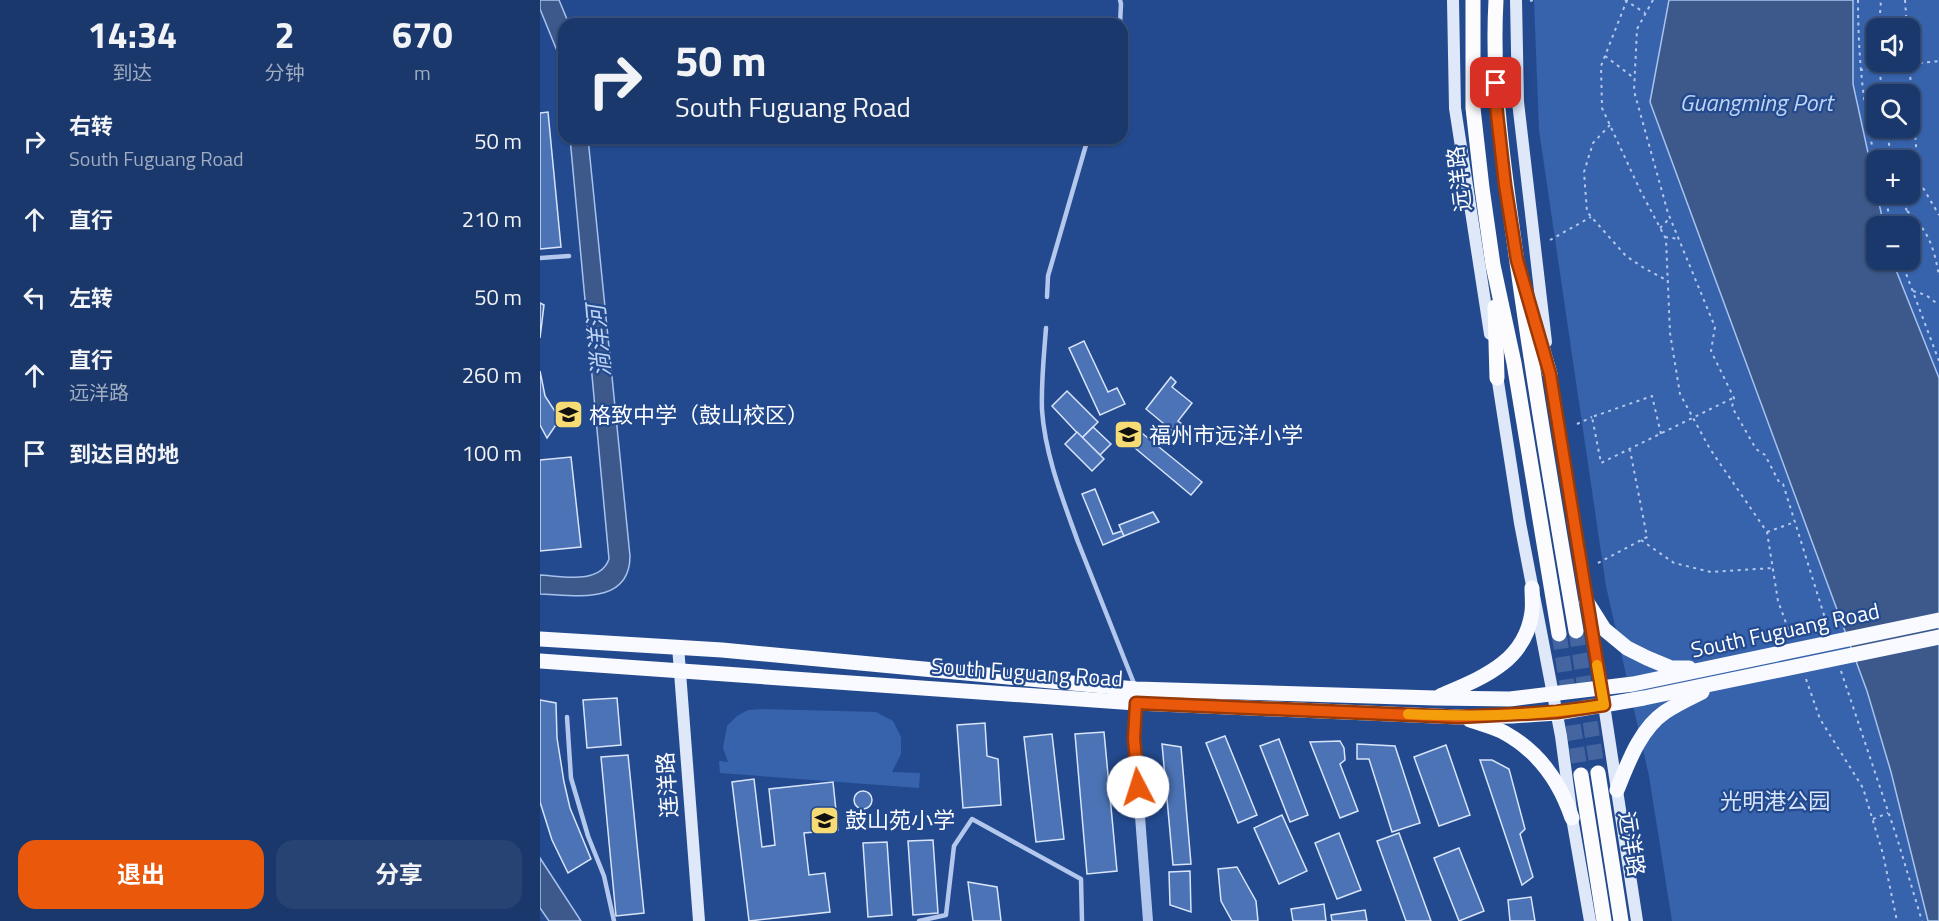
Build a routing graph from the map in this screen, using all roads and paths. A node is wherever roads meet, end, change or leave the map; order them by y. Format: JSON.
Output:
{"nodes":[{"id":1,"x":1120,"y":0,"type":"edge"},
{"id":2,"x":1453,"y":0,"type":"edge"},
{"id":3,"x":1473,"y":0,"type":"edge"},
{"id":4,"x":1496,"y":0,"type":"edge"},
{"id":5,"x":1516,"y":0,"type":"edge"},
{"id":6,"x":1626,"y":0,"type":"edge"},
{"id":7,"x":1653,"y":0,"type":"edge"},
{"id":8,"x":1858,"y":0,"type":"edge"},
{"id":9,"x":1881,"y":0,"type":"edge"},
{"id":10,"x":1905,"y":0,"type":"edge"},
{"id":11,"x":1646,"y":13,"type":"junction"},
{"id":12,"x":1121,"y":18,"type":"edge"},
{"id":13,"x":1880,"y":18,"type":"edge"},
{"id":14,"x":1906,"y":18,"type":"edge"},
{"id":15,"x":1605,"y":56,"type":"junction"},
{"id":16,"x":1939,"y":61,"type":"edge"},
{"id":17,"x":1920,"y":62,"type":"edge"},
{"id":18,"x":1866,"y":69,"type":"edge"},
{"id":19,"x":1860,"y":70,"type":"junction"},
{"id":20,"x":1910,"y":72,"type":"edge"},
{"id":21,"x":1635,"y":79,"type":"junction"},
{"id":22,"x":1610,"y":125,"type":"junction"},
{"id":23,"x":1086,"y":144,"type":"edge"},
{"id":24,"x":1873,"y":150,"type":"edge"},
{"id":25,"x":1904,"y":204,"type":"edge"},
{"id":26,"x":1907,"y":211,"type":"junction"},
{"id":27,"x":1591,"y":216,"type":"junction"},
{"id":28,"x":1907,"y":216,"type":"edge"},
{"id":29,"x":1939,"y":216,"type":"edge"},
{"id":30,"x":1670,"y":218,"type":"junction"},
{"id":31,"x":1660,"y":228,"type":"junction"},
{"id":32,"x":1665,"y":237,"type":"junction"},
{"id":33,"x":1679,"y":239,"type":"junction"},
{"id":34,"x":1550,"y":240,"type":"dead end"},
{"id":35,"x":568,"y":256,"type":"dead end"},
{"id":36,"x":540,"y":258,"type":"edge"},
{"id":37,"x":1517,"y":260,"type":"junction"},
{"id":38,"x":1938,"y":262,"type":"edge"},
{"id":39,"x":1493,"y":265,"type":"junction"},
{"id":40,"x":1905,"y":270,"type":"edge"},
{"id":41,"x":1939,"y":276,"type":"edge"},
{"id":42,"x":1668,"y":281,"type":"junction"},
{"id":43,"x":1913,"y":291,"type":"junction"},
{"id":44,"x":1047,"y":297,"type":"dead end"},
{"id":45,"x":1939,"y":304,"type":"edge"},
{"id":46,"x":1046,"y":328,"type":"dead end"},
{"id":47,"x":1939,"y":361,"type":"edge"},
{"id":48,"x":1550,"y":374,"type":"junction"},
{"id":49,"x":1497,"y":378,"type":"junction"},
{"id":50,"x":1734,"y":398,"type":"junction"},
{"id":51,"x":1592,"y":417,"type":"junction"},
{"id":52,"x":1693,"y":418,"type":"junction"},
{"id":53,"x":1577,"y":424,"type":"dead end"},
{"id":54,"x":1661,"y":434,"type":"junction"},
{"id":55,"x":1630,"y":449,"type":"junction"},
{"id":56,"x":1795,"y":522,"type":"junction"},
{"id":57,"x":1767,"y":532,"type":"junction"},
{"id":58,"x":1641,"y":540,"type":"junction"},
{"id":59,"x":1598,"y":563,"type":"dead end"},
{"id":60,"x":1773,"y":568,"type":"junction"},
{"id":61,"x":1532,"y":588,"type":"junction"},
{"id":62,"x":1587,"y":602,"type":"junction"},
{"id":63,"x":1939,"y":620,"type":"edge"},
{"id":64,"x":1576,"y":631,"type":"tunnel mouth"},
{"id":65,"x":1559,"y":634,"type":"tunnel mouth"},
{"id":66,"x":1830,"y":634,"type":"dead end"},
{"id":67,"x":1939,"y":637,"type":"edge"},
{"id":68,"x":540,"y":639,"type":"edge"},
{"id":69,"x":1793,"y":644,"type":"dead end"},
{"id":70,"x":678,"y":646,"type":"junction"},
{"id":71,"x":540,"y":661,"type":"edge"},
{"id":72,"x":1839,"y":663,"type":"dead end"},
{"id":73,"x":680,"y":669,"type":"junction"},
{"id":74,"x":1710,"y":669,"type":"junction"},
{"id":75,"x":1805,"y":676,"type":"dead end"},
{"id":76,"x":1714,"y":685,"type":"junction"},
{"id":77,"x":1601,"y":689,"type":"junction"},
{"id":78,"x":1554,"y":695,"type":"junction"},
{"id":79,"x":1136,"y":696,"type":"junction"},
{"id":80,"x":1435,"y":698,"type":"junction"},
{"id":81,"x":1604,"y":705,"type":"junction"},
{"id":82,"x":1557,"y":712,"type":"junction"},
{"id":83,"x":567,"y":717,"type":"dead end"},
{"id":84,"x":1458,"y":717,"type":"junction"},
{"id":85,"x":1598,"y":773,"type":"tunnel mouth"},
{"id":86,"x":1581,"y":775,"type":"tunnel mouth"},
{"id":87,"x":1617,"y":790,"type":"junction"},
{"id":88,"x":1888,"y":813,"type":"junction"},
{"id":89,"x":1572,"y":818,"type":"junction"},
{"id":90,"x":1873,"y":819,"type":"junction"},
{"id":91,"x":614,"y":921,"type":"edge"},
{"id":92,"x":699,"y":921,"type":"edge"},
{"id":93,"x":920,"y":921,"type":"edge"},
{"id":94,"x":1082,"y":921,"type":"edge"},
{"id":95,"x":1148,"y":921,"type":"edge"},
{"id":96,"x":1590,"y":921,"type":"edge"},
{"id":97,"x":1604,"y":921,"type":"edge"},
{"id":98,"x":1621,"y":921,"type":"edge"},
{"id":99,"x":1637,"y":921,"type":"edge"},
{"id":100,"x":1897,"y":921,"type":"edge"},
{"id":101,"x":1922,"y":921,"type":"edge"}],
"edges":[{"from":1,"to":12,"type":"lane"},
{"from":2,"to":49,"type":"main road"},
{"from":3,"to":39,"type":"highway","name":"远洋路"},
{"from":4,"to":37,"type":"highway","name":"远洋路"},
{"from":5,"to":48,"type":"main road"},
{"from":6,"to":11,"type":"path"},
{"from":6,"to":15,"type":"path"},
{"from":7,"to":11,"type":"path"},
{"from":8,"to":19,"type":"path"},
{"from":9,"to":13,"type":"path"},
{"from":10,"to":14,"type":"path"},
{"from":11,"to":21,"type":"path"},
{"from":15,"to":21,"type":"path"},
{"from":15,"to":22,"type":"path"},
{"from":16,"to":17,"type":"path"},
{"from":18,"to":19,"type":"path"},
{"from":19,"to":24,"type":"path"},
{"from":20,"to":29,"type":"path"},
{"from":21,"to":30,"type":"path"},
{"from":22,"to":27,"type":"path"},
{"from":22,"to":31,"type":"path"},
{"from":23,"to":44,"type":"lane"},
{"from":25,"to":26,"type":"path"},
{"from":26,"to":28,"type":"path"},
{"from":26,"to":38,"type":"path"},
{"from":27,"to":34,"type":"path"},
{"from":27,"to":42,"type":"path"},
{"from":30,"to":31,"type":"path"},
{"from":30,"to":33,"type":"path"},
{"from":31,"to":32,"type":"path"},
{"from":32,"to":33,"type":"path"},
{"from":32,"to":42,"type":"path"},
{"from":33,"to":50,"type":"path"},
{"from":35,"to":36,"type":"lane"},
{"from":37,"to":48,"type":"highway"},
{"from":37,"to":64,"type":"highway","name":"远洋路"},
{"from":38,"to":41,"type":"path"},
{"from":39,"to":49,"type":"highway"},
{"from":39,"to":65,"type":"highway","name":"远洋路"},
{"from":40,"to":43,"type":"path"},
{"from":42,"to":52,"type":"path"},
{"from":43,"to":45,"type":"path"},
{"from":43,"to":47,"type":"path"},
{"from":46,"to":79,"type":"lane"},
{"from":48,"to":62,"type":"main road"},
{"from":49,"to":61,"type":"main road"},
{"from":50,"to":52,"type":"path"},
{"from":50,"to":56,"type":"path"},
{"from":51,"to":53,"type":"path"},
{"from":51,"to":54,"type":"path"},
{"from":51,"to":55,"type":"path"},
{"from":52,"to":54,"type":"path"},
{"from":52,"to":57,"type":"path"},
{"from":54,"to":55,"type":"path"},
{"from":55,"to":58,"type":"path"},
{"from":56,"to":57,"type":"path"},
{"from":56,"to":66,"type":"path"},
{"from":57,"to":60,"type":"path"},
{"from":58,"to":59,"type":"path"},
{"from":58,"to":60,"type":"path"},
{"from":60,"to":69,"type":"path"},
{"from":61,"to":78,"type":"main road"},
{"from":61,"to":80,"type":"main road"},
{"from":62,"to":74,"type":"main road"},
{"from":62,"to":77,"type":"main road"},
{"from":63,"to":74,"type":"main road","name":"South Fuguang Road"},
{"from":67,"to":76,"type":"main road","name":"South Fuguang Road"},
{"from":68,"to":70,"type":"main road","name":"South Fuguang Road"},
{"from":70,"to":73,"type":"main road","name":"连洋路"},
{"from":70,"to":79,"type":"main road","name":"South Fuguang Road"},
{"from":71,"to":73,"type":"main road","name":"South Fuguang Road"},
{"from":72,"to":88,"type":"path"},
{"from":73,"to":79,"type":"main road","name":"South Fuguang Road"},
{"from":73,"to":92,"type":"main road","name":"连洋路"},
{"from":74,"to":77,"type":"main road","name":"South Fuguang Road"},
{"from":75,"to":90,"type":"path"},
{"from":76,"to":81,"type":"main road","name":"South Fuguang Road"},
{"from":76,"to":87,"type":"main road"},
{"from":77,"to":78,"type":"main road","name":"South Fuguang Road"},
{"from":77,"to":81,"type":"main road"},
{"from":78,"to":80,"type":"main road","name":"South Fuguang Road"},
{"from":78,"to":82,"type":"main road"},
{"from":79,"to":80,"type":"main road","name":"South Fuguang Road"},
{"from":79,"to":84,"type":"main road","name":"South Fuguang Road"},
{"from":79,"to":95,"type":"street"},
{"from":81,"to":82,"type":"main road","name":"South Fuguang Road"},
{"from":81,"to":87,"type":"main road"},
{"from":82,"to":84,"type":"main road","name":"South Fuguang Road"},
{"from":82,"to":89,"type":"main road"},
{"from":83,"to":91,"type":"lane"},
{"from":84,"to":89,"type":"main road"},
{"from":85,"to":98,"type":"highway","name":"远洋路"},
{"from":86,"to":97,"type":"highway","name":"远洋路"},
{"from":87,"to":99,"type":"main road"},
{"from":88,"to":90,"type":"path"},
{"from":88,"to":101,"type":"path"},
{"from":89,"to":96,"type":"main road"},
{"from":90,"to":100,"type":"path"},
{"from":93,"to":94,"type":"lane"}]}
